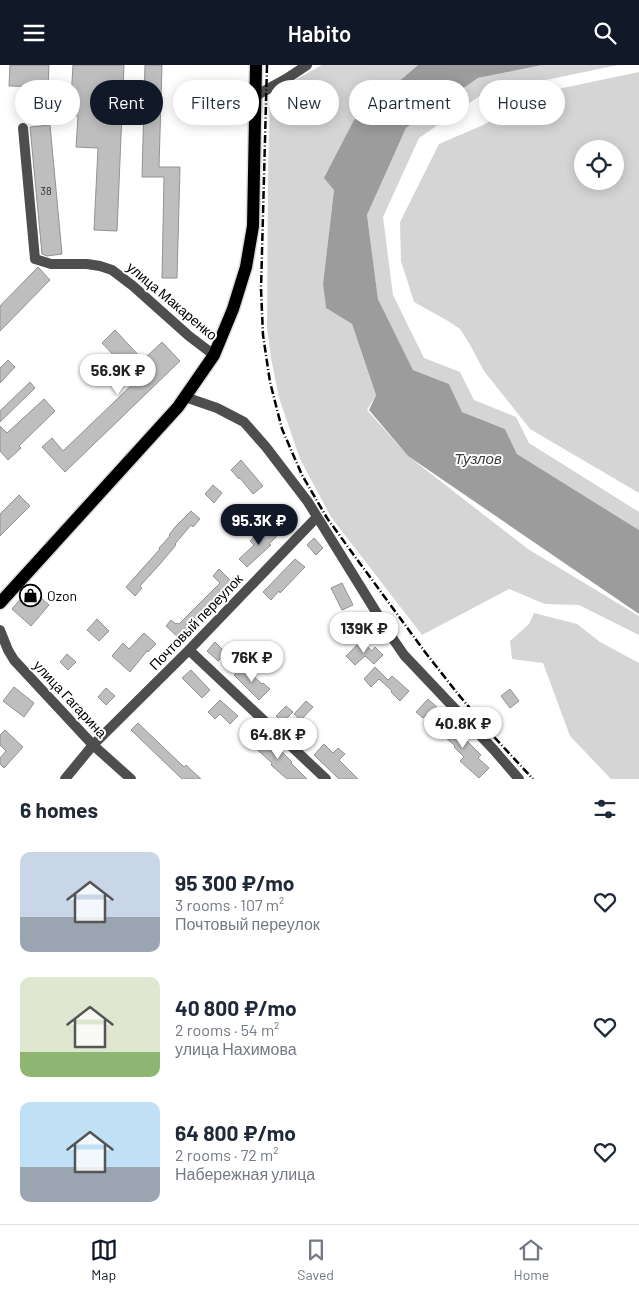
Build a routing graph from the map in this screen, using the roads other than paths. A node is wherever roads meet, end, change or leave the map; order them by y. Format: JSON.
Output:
{"nodes":[{"id":1,"x":256,"y":65,"type":"edge"},
{"id":2,"x":307,"y":65,"type":"edge"},
{"id":3,"x":256,"y":80,"type":"edge"},
{"id":4,"x":259,"y":94,"type":"edge"},
{"id":5,"x":256,"y":125,"type":"edge"},
{"id":6,"x":23,"y":128,"type":"dead end"},
{"id":7,"x":214,"y":355,"type":"junction"},
{"id":8,"x":185,"y":397,"type":"junction"},
{"id":9,"x":317,"y":517,"type":"junction"},
{"id":10,"x":0,"y":603,"type":"edge"},
{"id":11,"x":0,"y":630,"type":"edge"},
{"id":12,"x":189,"y":650,"type":"junction"},
{"id":13,"x":93,"y":745,"type":"junction"},
{"id":14,"x":65,"y":779,"type":"edge"},
{"id":15,"x":131,"y":779,"type":"edge"},
{"id":16,"x":326,"y":779,"type":"edge"},
{"id":17,"x":519,"y":779,"type":"edge"}],
"edges":[{"from":1,"to":3,"type":"main road","name":"улица Макаренко"},
{"from":2,"to":4,"type":"street"},
{"from":5,"to":7,"type":"main road","name":"улица Макаренко"},
{"from":6,"to":7,"type":"street","name":"улица Макаренко"},
{"from":7,"to":8,"type":"main road","name":"улица Макаренко"},
{"from":8,"to":9,"type":"street"},
{"from":8,"to":10,"type":"main road","name":"улица Макаренко"},
{"from":9,"to":12,"type":"street","name":"Почтовый переулок"},
{"from":9,"to":17,"type":"street"},
{"from":11,"to":13,"type":"street","name":"улица Гагарина"},
{"from":12,"to":13,"type":"street","name":"Почтовый переулок"},
{"from":12,"to":16,"type":"street"},
{"from":13,"to":14,"type":"street","name":"Почтовый переулок"},
{"from":13,"to":15,"type":"street","name":"улица Гагарина"}]}
